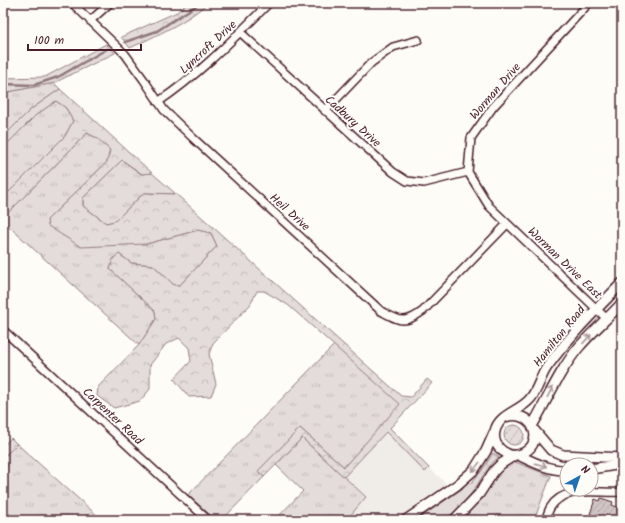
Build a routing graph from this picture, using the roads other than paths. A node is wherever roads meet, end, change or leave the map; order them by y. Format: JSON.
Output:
{"nodes":[{"id":1,"x":72,"y":3,"type":"edge"},
{"id":2,"x":110,"y":3,"type":"edge"},
{"id":3,"x":269,"y":3,"type":"edge"},
{"id":4,"x":590,"y":3,"type":"edge"},
{"id":5,"x":90,"y":21,"type":"junction"},
{"id":6,"x":240,"y":32,"type":"junction"},
{"id":7,"x":418,"y":40,"type":"dead end"},
{"id":8,"x":158,"y":102,"type":"junction"},
{"id":9,"x":326,"y":111,"type":"junction"},
{"id":10,"x":468,"y":172,"type":"junction"},
{"id":11,"x":507,"y":224,"type":"junction"},
{"id":12,"x":622,"y":283,"type":"edge"},
{"id":13,"x":622,"y":303,"type":"edge"},
{"id":14,"x":597,"y":309,"type":"junction"},
{"id":15,"x":607,"y":319,"type":"junction"},
{"id":16,"x":3,"y":330,"type":"edge"},
{"id":17,"x":519,"y":412,"type":"junction"},
{"id":18,"x":533,"y":428,"type":"junction"},
{"id":19,"x":494,"y":433,"type":"junction"},
{"id":20,"x":534,"y":438,"type":"junction"},
{"id":21,"x":513,"y":455,"type":"junction"},
{"id":22,"x":608,"y":458,"type":"junction"},
{"id":23,"x":622,"y":458,"type":"edge"},
{"id":24,"x":622,"y":464,"type":"edge"},
{"id":25,"x":599,"y":468,"type":"edge"},
{"id":26,"x":559,"y":470,"type":"edge"},
{"id":27,"x":622,"y":492,"type":"edge"},
{"id":28,"x":208,"y":520,"type":"edge"},
{"id":29,"x":406,"y":520,"type":"edge"},
{"id":30,"x":448,"y":520,"type":"edge"},
{"id":31,"x":454,"y":520,"type":"edge"},
{"id":32,"x":545,"y":520,"type":"edge"}],
"edges":[{"from":1,"to":5,"type":"street","name":"Heil Drive"},
{"from":2,"to":5,"type":"street"},
{"from":3,"to":6,"type":"street","name":"Lyncroft Drive"},
{"from":4,"to":10,"type":"street","name":"Worman Drive"},
{"from":5,"to":8,"type":"street","name":"Heil Drive"},
{"from":6,"to":8,"type":"street","name":"Lyncroft Drive"},
{"from":6,"to":9,"type":"street","name":"Cadbury Drive"},
{"from":7,"to":9,"type":"street"},
{"from":8,"to":11,"type":"street","name":"Heil Drive"},
{"from":9,"to":10,"type":"street","name":"Cadbury Drive"},
{"from":10,"to":11,"type":"street"},
{"from":11,"to":14,"type":"street","name":"Worman Drive East"},
{"from":12,"to":14,"type":"main road","name":"Hamilton Road"},
{"from":13,"to":15,"type":"main road","name":"Hamilton Road"},
{"from":14,"to":15,"type":"street","name":"Worman Drive East"},
{"from":14,"to":17,"type":"main road","name":"Hamilton Road"},
{"from":18,"to":15,"type":"main road","name":"Hamilton Road","one_way":true},
{"from":16,"to":28,"type":"street","name":"Carpenter Road"},
{"from":17,"to":18,"type":"main road"},
{"from":17,"to":19,"type":"main road"},
{"from":18,"to":20,"type":"main road"},
{"from":18,"to":22,"type":"main road"},
{"from":19,"to":21,"type":"main road"},
{"from":19,"to":29,"type":"main road","one_way":true},
{"from":20,"to":21,"type":"main road"},
{"from":20,"to":22,"type":"main road"},
{"from":21,"to":26,"type":"main road","one_way":true},
{"from":21,"to":30,"type":"main road"},
{"from":21,"to":31,"type":"main road"},
{"from":22,"to":23,"type":"main road"},
{"from":24,"to":25,"type":"main road"},
{"from":27,"to":32,"type":"street"}]}
